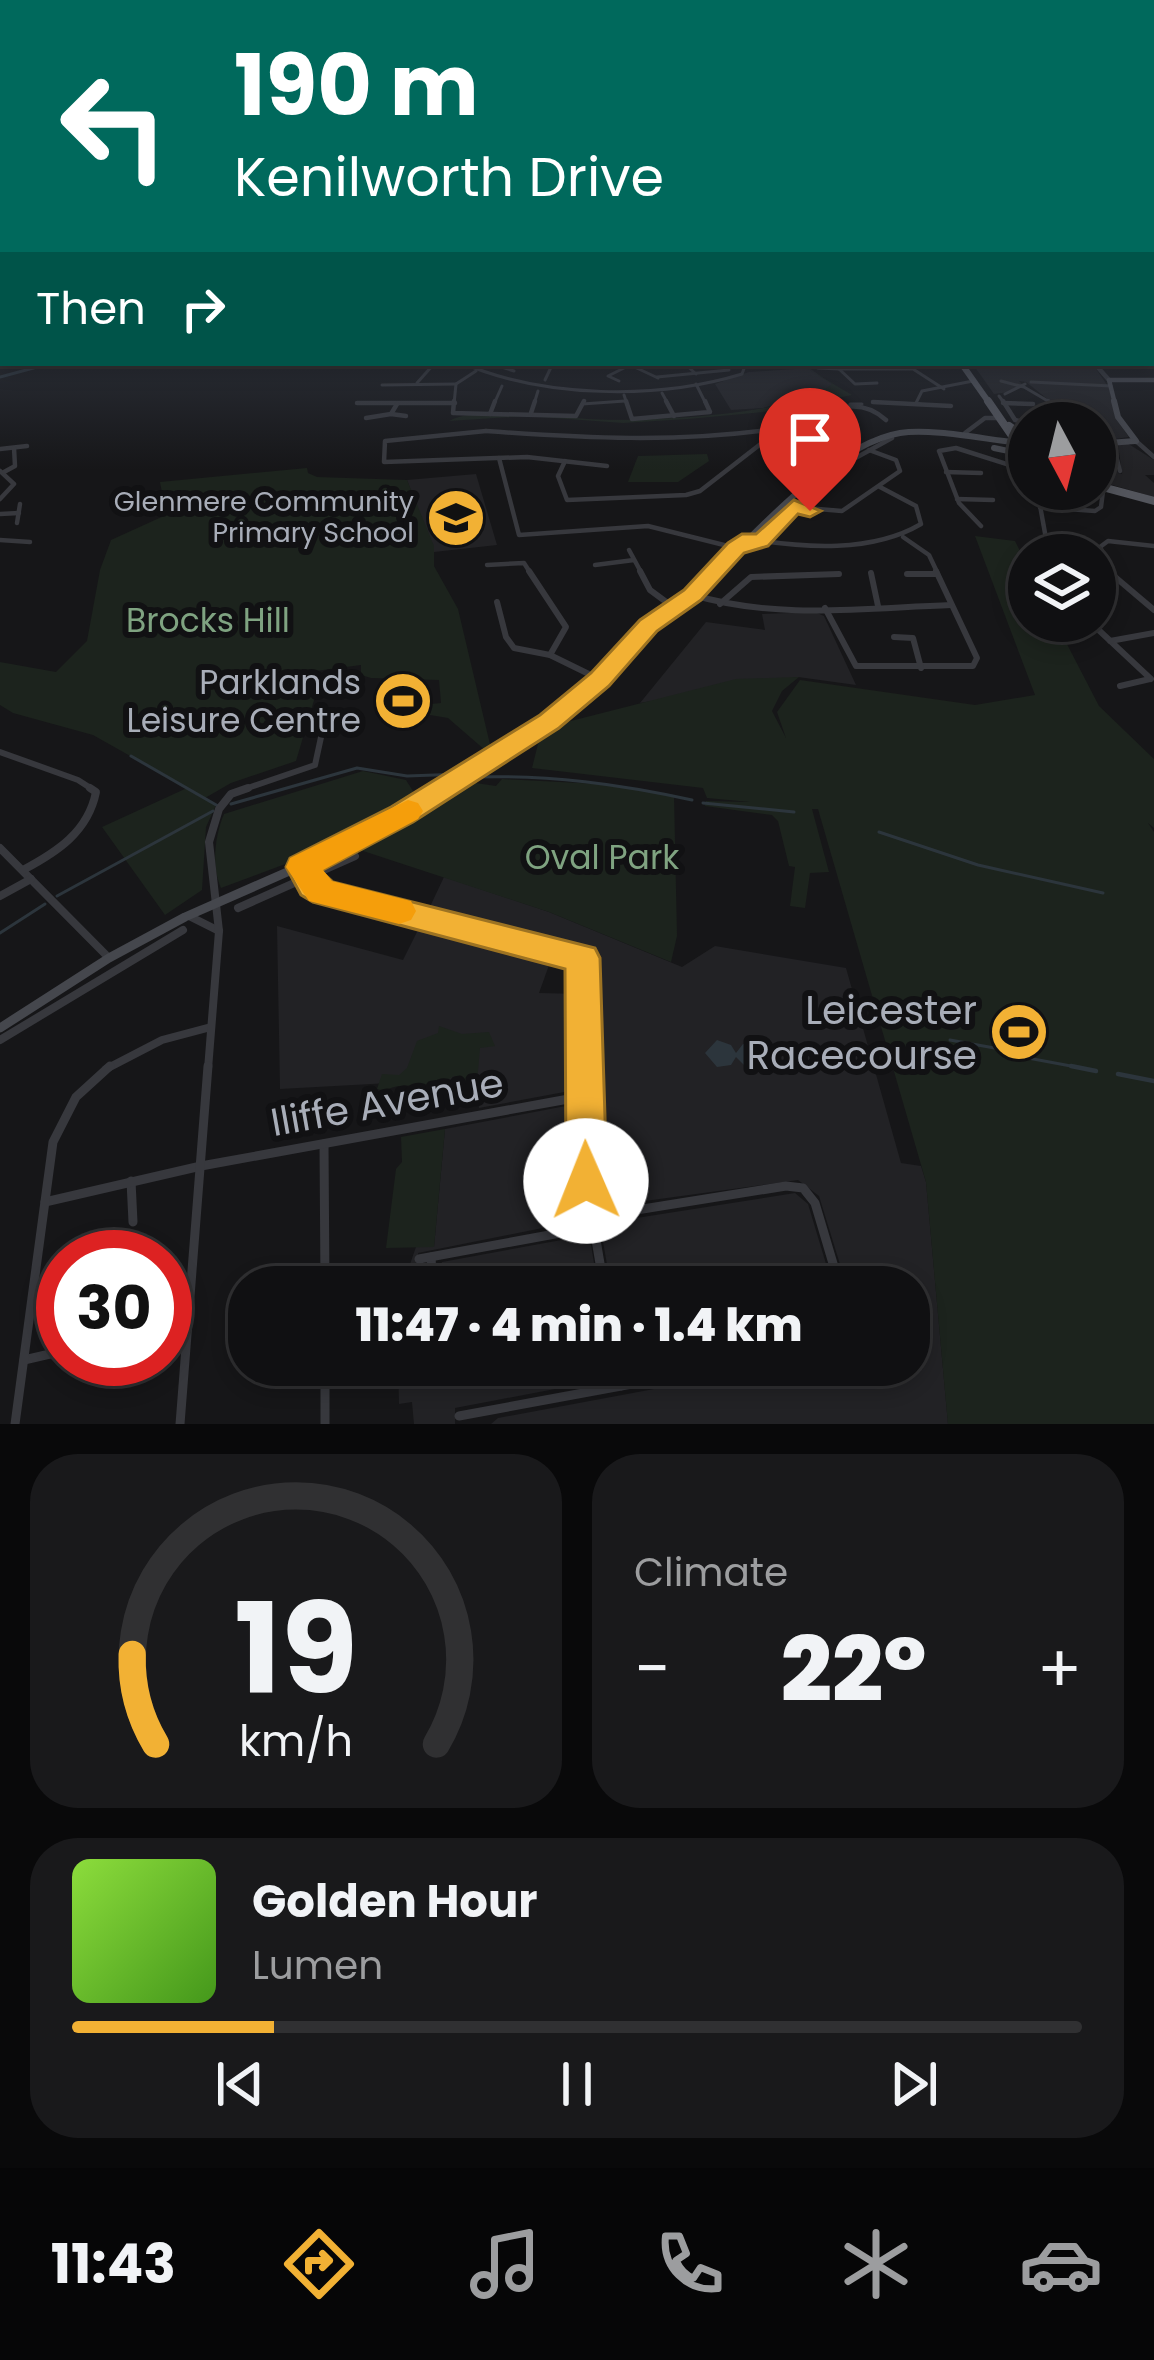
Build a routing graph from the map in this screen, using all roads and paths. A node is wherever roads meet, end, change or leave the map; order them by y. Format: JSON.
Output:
{"nodes":[{"id":1,"x":435,"y":366,"type":"edge"},
{"id":2,"x":467,"y":366,"type":"edge"},
{"id":3,"x":552,"y":366,"type":"edge"},
{"id":4,"x":625,"y":366,"type":"edge"},
{"id":5,"x":632,"y":366,"type":"edge"},
{"id":6,"x":687,"y":366,"type":"edge"},
{"id":7,"x":745,"y":366,"type":"edge"},
{"id":8,"x":867,"y":366,"type":"edge"},
{"id":9,"x":914,"y":366,"type":"edge"},
{"id":10,"x":969,"y":366,"type":"edge"},
{"id":11,"x":969,"y":366,"type":"edge"},
{"id":12,"x":1096,"y":366,"type":"edge"},
{"id":13,"x":728,"y":368,"type":"edge"},
{"id":14,"x":818,"y":368,"type":"dead end"},
{"id":15,"x":838,"y":369,"type":"junction"},
{"id":16,"x":476,"y":371,"type":"junction"},
{"id":17,"x":696,"y":374,"type":"junction"},
{"id":18,"x":657,"y":377,"type":"junction"},
{"id":19,"x":545,"y":380,"type":"dead end"},
{"id":20,"x":1154,"y":380,"type":"edge"},
{"id":21,"x":619,"y":381,"type":"dead end"},
{"id":22,"x":973,"y":381,"type":"junction"},
{"id":23,"x":1000,"y":381,"type":"dead end"},
{"id":24,"x":417,"y":383,"type":"junction"},
{"id":25,"x":1028,"y":383,"type":"junction"},
{"id":26,"x":1110,"y":383,"type":"junction"},
{"id":27,"x":456,"y":384,"type":"junction"},
{"id":28,"x":696,"y":384,"type":"junction"},
{"id":29,"x":876,"y":384,"type":"dead end"},
{"id":30,"x":382,"y":385,"type":"dead end"},
{"id":31,"x":502,"y":386,"type":"dead end"},
{"id":32,"x":944,"y":389,"type":"junction"},
{"id":33,"x":538,"y":391,"type":"dead end"},
{"id":34,"x":662,"y":392,"type":"junction"},
{"id":35,"x":1002,"y":397,"type":"junction"},
{"id":36,"x":1024,"y":402,"type":"edge"},
{"id":37,"x":1051,"y":402,"type":"edge"},
{"id":38,"x":455,"y":403,"type":"junction"},
{"id":39,"x":878,"y":403,"type":"dead end"},
{"id":40,"x":357,"y":404,"type":"dead end"},
{"id":41,"x":397,"y":404,"type":"junction"},
{"id":42,"x":916,"y":404,"type":"junction"},
{"id":43,"x":951,"y":406,"type":"dead end"},
{"id":44,"x":1008,"y":408,"type":"edge"},
{"id":45,"x":531,"y":413,"type":"junction"},
{"id":46,"x":392,"y":414,"type":"junction"},
{"id":47,"x":490,"y":414,"type":"junction"},
{"id":48,"x":406,"y":416,"type":"dead end"},
{"id":49,"x":674,"y":416,"type":"junction"},
{"id":50,"x":366,"y":418,"type":"dead end"},
{"id":51,"x":997,"y":418,"type":"junction"},
{"id":52,"x":886,"y":420,"type":"dead end"},
{"id":53,"x":1008,"y":425,"type":"edge"},
{"id":54,"x":780,"y":429,"type":"junction"},
{"id":55,"x":1008,"y":429,"type":"edge"},
{"id":56,"x":940,"y":434,"type":"junction"},
{"id":57,"x":965,"y":434,"type":"dead end"},
{"id":58,"x":892,"y":438,"type":"dead end"},
{"id":59,"x":1136,"y":440,"type":"junction"},
{"id":60,"x":1116,"y":441,"type":"edge"},
{"id":61,"x":1154,"y":441,"type":"edge"},
{"id":62,"x":1008,"y":442,"type":"edge"},
{"id":63,"x":27,"y":446,"type":"dead end"},
{"id":64,"x":1116,"y":446,"type":"edge"},
{"id":65,"x":14,"y":448,"type":"junction"},
{"id":66,"x":0,"y":449,"type":"edge"},
{"id":67,"x":869,"y":450,"type":"junction"},
{"id":68,"x":1008,"y":450,"type":"edge"},
{"id":69,"x":1154,"y":457,"type":"edge"},
{"id":70,"x":499,"y":458,"type":"junction"},
{"id":71,"x":844,"y":458,"type":"junction"},
{"id":72,"x":565,"y":461,"type":"junction"},
{"id":73,"x":607,"y":466,"type":"dead end"},
{"id":74,"x":1008,"y":466,"type":"edge"},
{"id":75,"x":1120,"y":471,"type":"dead end"},
{"id":76,"x":2,"y":472,"type":"edge"},
{"id":77,"x":946,"y":472,"type":"junction"},
{"id":78,"x":981,"y":473,"type":"dead end"},
{"id":79,"x":880,"y":487,"type":"junction"},
{"id":80,"x":1116,"y":491,"type":"edge"},
{"id":81,"x":0,"y":499,"type":"edge"},
{"id":82,"x":957,"y":499,"type":"junction"},
{"id":83,"x":993,"y":500,"type":"dead end"},
{"id":84,"x":1154,"y":501,"type":"edge"},
{"id":85,"x":794,"y":507,"type":"junction"},
{"id":86,"x":0,"y":514,"type":"edge"},
{"id":87,"x":17,"y":523,"type":"dead end"},
{"id":88,"x":981,"y":526,"type":"dead end"},
{"id":89,"x":903,"y":537,"type":"junction"},
{"id":90,"x":750,"y":539,"type":"junction"},
{"id":91,"x":0,"y":540,"type":"edge"},
{"id":92,"x":31,"y":541,"type":"dead end"},
{"id":93,"x":760,"y":541,"type":"junction"},
{"id":94,"x":1116,"y":543,"type":"edge"},
{"id":95,"x":1154,"y":546,"type":"edge"},
{"id":96,"x":736,"y":548,"type":"junction"},
{"id":97,"x":629,"y":550,"type":"dead end"},
{"id":98,"x":634,"y":560,"type":"junction"},
{"id":99,"x":595,"y":565,"type":"dead end"},
{"id":100,"x":488,"y":566,"type":"dead end"},
{"id":101,"x":871,"y":573,"type":"dead end"},
{"id":102,"x":907,"y":574,"type":"dead end"},
{"id":103,"x":937,"y":574,"type":"junction"},
{"id":104,"x":833,"y":576,"type":"dead end"},
{"id":105,"x":1116,"y":578,"type":"edge"},
{"id":106,"x":693,"y":595,"type":"junction"},
{"id":107,"x":497,"y":602,"type":"dead end"},
{"id":108,"x":720,"y":604,"type":"junction"},
{"id":109,"x":951,"y":605,"type":"junction"},
{"id":110,"x":878,"y":606,"type":"junction"},
{"id":111,"x":673,"y":607,"type":"junction"},
{"id":112,"x":826,"y":608,"type":"junction"},
{"id":113,"x":1154,"y":610,"type":"edge"},
{"id":114,"x":1154,"y":633,"type":"edge"},
{"id":115,"x":894,"y":637,"type":"dead end"},
{"id":116,"x":1116,"y":640,"type":"edge"},
{"id":117,"x":1111,"y":642,"type":"edge"},
{"id":118,"x":550,"y":655,"type":"junction"},
{"id":119,"x":921,"y":668,"type":"junction"},
{"id":120,"x":1152,"y":679,"type":"edge"},
{"id":121,"x":600,"y":680,"type":"junction"},
{"id":122,"x":1120,"y":686,"type":"dead end"},
{"id":123,"x":323,"y":728,"type":"dead end"},
{"id":124,"x":0,"y":752,"type":"edge"},
{"id":125,"x":0,"y":848,"type":"edge"},
{"id":126,"x":355,"y":856,"type":"dead end"},
{"id":127,"x":302,"y":867,"type":"junction"},
{"id":128,"x":23,"y":870,"type":"junction"},
{"id":129,"x":31,"y":879,"type":"junction"},
{"id":130,"x":309,"y":879,"type":"junction"},
{"id":131,"x":0,"y":896,"type":"edge"},
{"id":132,"x":214,"y":904,"type":"junction"},
{"id":133,"x":238,"y":908,"type":"dead end"},
{"id":134,"x":185,"y":917,"type":"junction"},
{"id":135,"x":184,"y":930,"type":"dead end"},
{"id":136,"x":219,"y":931,"type":"junction"},
{"id":137,"x":109,"y":958,"type":"junction"},
{"id":138,"x":45,"y":1006,"type":"junction"},
{"id":139,"x":212,"y":1027,"type":"junction"},
{"id":140,"x":0,"y":1028,"type":"edge"},
{"id":141,"x":0,"y":1040,"type":"edge"},
{"id":142,"x":585,"y":1096,"type":"junction"},
{"id":143,"x":324,"y":1144,"type":"junction"},
{"id":144,"x":200,"y":1166,"type":"junction"},
{"id":145,"x":131,"y":1181,"type":"junction"},
{"id":146,"x":45,"y":1202,"type":"junction"},
{"id":147,"x":133,"y":1222,"type":"dead end"},
{"id":148,"x":594,"y":1222,"type":"junction"},
{"id":149,"x":325,"y":1266,"type":"edge"},
{"id":150,"x":429,"y":1266,"type":"edge"},
{"id":151,"x":601,"y":1266,"type":"edge"},
{"id":152,"x":834,"y":1266,"type":"edge"},
{"id":153,"x":192,"y":1268,"type":"edge"},
{"id":154,"x":36,"y":1357,"type":"edge"},
{"id":155,"x":24,"y":1360,"type":"junction"},
{"id":156,"x":183,"y":1386,"type":"edge"},
{"id":157,"x":325,"y":1386,"type":"edge"},
{"id":158,"x":621,"y":1386,"type":"edge"},
{"id":159,"x":459,"y":1416,"type":"dead end"},
{"id":160,"x":479,"y":1418,"type":"edge"},
{"id":161,"x":15,"y":1424,"type":"edge"},
{"id":162,"x":180,"y":1424,"type":"edge"},
{"id":163,"x":326,"y":1424,"type":"edge"}],
"edges":[{"from":1,"to":24,"type":"street"},
{"from":2,"to":16,"type":"street"},
{"from":3,"to":19,"type":"street"},
{"from":4,"to":21,"type":"street"},
{"from":5,"to":18,"type":"street"},
{"from":6,"to":17,"type":"street"},
{"from":7,"to":28,"type":"street"},
{"from":8,"to":9,"type":"street"},
{"from":8,"to":15,"type":"street"},
{"from":9,"to":32,"type":"street"},
{"from":10,"to":22,"type":"main road"},
{"from":11,"to":53,"type":"main road"},
{"from":12,"to":26,"type":"street"},
{"from":13,"to":17,"type":"street"},
{"from":14,"to":15,"type":"street"},
{"from":15,"to":29,"type":"street"},
{"from":16,"to":27,"type":"street"},
{"from":16,"to":34,"type":"street"},
{"from":17,"to":18,"type":"street"},
{"from":18,"to":34,"type":"street"},
{"from":20,"to":26,"type":"main road"},
{"from":22,"to":32,"type":"street"},
{"from":22,"to":51,"type":"main road"},
{"from":23,"to":25,"type":"street"},
{"from":24,"to":27,"type":"street"},
{"from":24,"to":30,"type":"street"},
{"from":25,"to":26,"type":"street"},
{"from":25,"to":35,"type":"street"},
{"from":25,"to":37,"type":"street"},
{"from":26,"to":59,"type":"main road"},
{"from":27,"to":38,"type":"street"},
{"from":28,"to":34,"type":"street"},
{"from":28,"to":49,"type":"street"},
{"from":31,"to":47,"type":"street"},
{"from":32,"to":42,"type":"street"},
{"from":33,"to":45,"type":"street"},
{"from":34,"to":49,"type":"street"},
{"from":35,"to":36,"type":"street"},
{"from":35,"to":44,"type":"street"},
{"from":38,"to":41,"type":"street"},
{"from":38,"to":47,"type":"street"},
{"from":39,"to":42,"type":"street"},
{"from":40,"to":41,"type":"street"},
{"from":41,"to":46,"type":"street"},
{"from":42,"to":43,"type":"street"},
{"from":45,"to":47,"type":"street"},
{"from":45,"to":49,"type":"street"},
{"from":46,"to":48,"type":"street"},
{"from":46,"to":50,"type":"street"},
{"from":51,"to":55,"type":"main road"},
{"from":51,"to":57,"type":"street"},
{"from":52,"to":54,"type":"street"},
{"from":54,"to":70,"type":"street"},
{"from":54,"to":71,"type":"street"},
{"from":54,"to":72,"type":"street"},
{"from":56,"to":62,"type":"main road"},
{"from":56,"to":68,"type":"main road"},
{"from":56,"to":71,"type":"main road"},
{"from":58,"to":67,"type":"street"},
{"from":59,"to":60,"type":"main road"},
{"from":59,"to":61,"type":"street"},
{"from":59,"to":69,"type":"street"},
{"from":63,"to":65,"type":"street"},
{"from":64,"to":75,"type":"street"},
{"from":65,"to":66,"type":"street"},
{"from":65,"to":76,"type":"street"},
{"from":67,"to":79,"type":"street"},
{"from":67,"to":85,"type":"street"},
{"from":70,"to":72,"type":"street"},
{"from":70,"to":96,"type":"street"},
{"from":71,"to":90,"type":"main road"},
{"from":72,"to":73,"type":"street"},
{"from":74,"to":77,"type":"street"},
{"from":76,"to":81,"type":"street"},
{"from":77,"to":78,"type":"street"},
{"from":77,"to":82,"type":"street"},
{"from":79,"to":85,"type":"street"},
{"from":79,"to":89,"type":"street"},
{"from":80,"to":84,"type":"main road"},
{"from":82,"to":83,"type":"street"},
{"from":82,"to":88,"type":"street"},
{"from":85,"to":93,"type":"street"},
{"from":86,"to":87,"type":"street"},
{"from":89,"to":93,"type":"street"},
{"from":89,"to":103,"type":"street"},
{"from":90,"to":93,"type":"street"},
{"from":90,"to":96,"type":"main road"},
{"from":91,"to":92,"type":"street"},
{"from":94,"to":95,"type":"street"},
{"from":96,"to":106,"type":"main road"},
{"from":97,"to":98,"type":"street"},
{"from":98,"to":99,"type":"street"},
{"from":98,"to":111,"type":"street"},
{"from":100,"to":118,"type":"street"},
{"from":101,"to":110,"type":"street"},
{"from":102,"to":103,"type":"street"},
{"from":103,"to":109,"type":"street"},
{"from":104,"to":108,"type":"street"},
{"from":105,"to":113,"type":"street"},
{"from":106,"to":108,"type":"street"},
{"from":106,"to":111,"type":"main road"},
{"from":107,"to":118,"type":"street"},
{"from":108,"to":112,"type":"street"},
{"from":109,"to":110,"type":"street"},
{"from":109,"to":119,"type":"street"},
{"from":110,"to":112,"type":"street"},
{"from":111,"to":121,"type":"main road"},
{"from":112,"to":119,"type":"street"},
{"from":114,"to":116,"type":"street"},
{"from":115,"to":119,"type":"street"},
{"from":117,"to":120,"type":"street"},
{"from":118,"to":121,"type":"street"},
{"from":120,"to":122,"type":"street"},
{"from":121,"to":127,"type":"main road"},
{"from":123,"to":132,"type":"street"},
{"from":124,"to":128,"type":"street"},
{"from":125,"to":128,"type":"street"},
{"from":126,"to":130,"type":"street"},
{"from":127,"to":130,"type":"street"},
{"from":127,"to":132,"type":"main road"},
{"from":128,"to":129,"type":"street"},
{"from":129,"to":131,"type":"street"},
{"from":129,"to":137,"type":"street"},
{"from":130,"to":133,"type":"street"},
{"from":130,"to":142,"type":"street"},
{"from":132,"to":134,"type":"main road"},
{"from":132,"to":136,"type":"street"},
{"from":134,"to":136,"type":"street"},
{"from":134,"to":137,"type":"main road"},
{"from":135,"to":138,"type":"street"},
{"from":136,"to":139,"type":"street"},
{"from":137,"to":138,"type":"main road"},
{"from":138,"to":140,"type":"main road"},
{"from":138,"to":141,"type":"street"},
{"from":139,"to":144,"type":"street"},
{"from":139,"to":146,"type":"street"},
{"from":142,"to":143,"type":"street","name":"Iliffe Avenue"},
{"from":142,"to":148,"type":"street"},
{"from":143,"to":144,"type":"street","name":"Iliffe Avenue"},
{"from":143,"to":149,"type":"street"},
{"from":144,"to":145,"type":"street","name":"Iliffe Avenue"},
{"from":144,"to":153,"type":"street"},
{"from":145,"to":146,"type":"street","name":"Iliffe Avenue"},
{"from":145,"to":147,"type":"street"},
{"from":146,"to":155,"type":"street"},
{"from":148,"to":150,"type":"street"},
{"from":148,"to":151,"type":"street"},
{"from":148,"to":152,"type":"street"},
{"from":154,"to":155,"type":"street"},
{"from":155,"to":161,"type":"street"},
{"from":156,"to":162,"type":"street"},
{"from":157,"to":163,"type":"street"},
{"from":158,"to":160,"type":"street"},
{"from":159,"to":160,"type":"street"}]}
